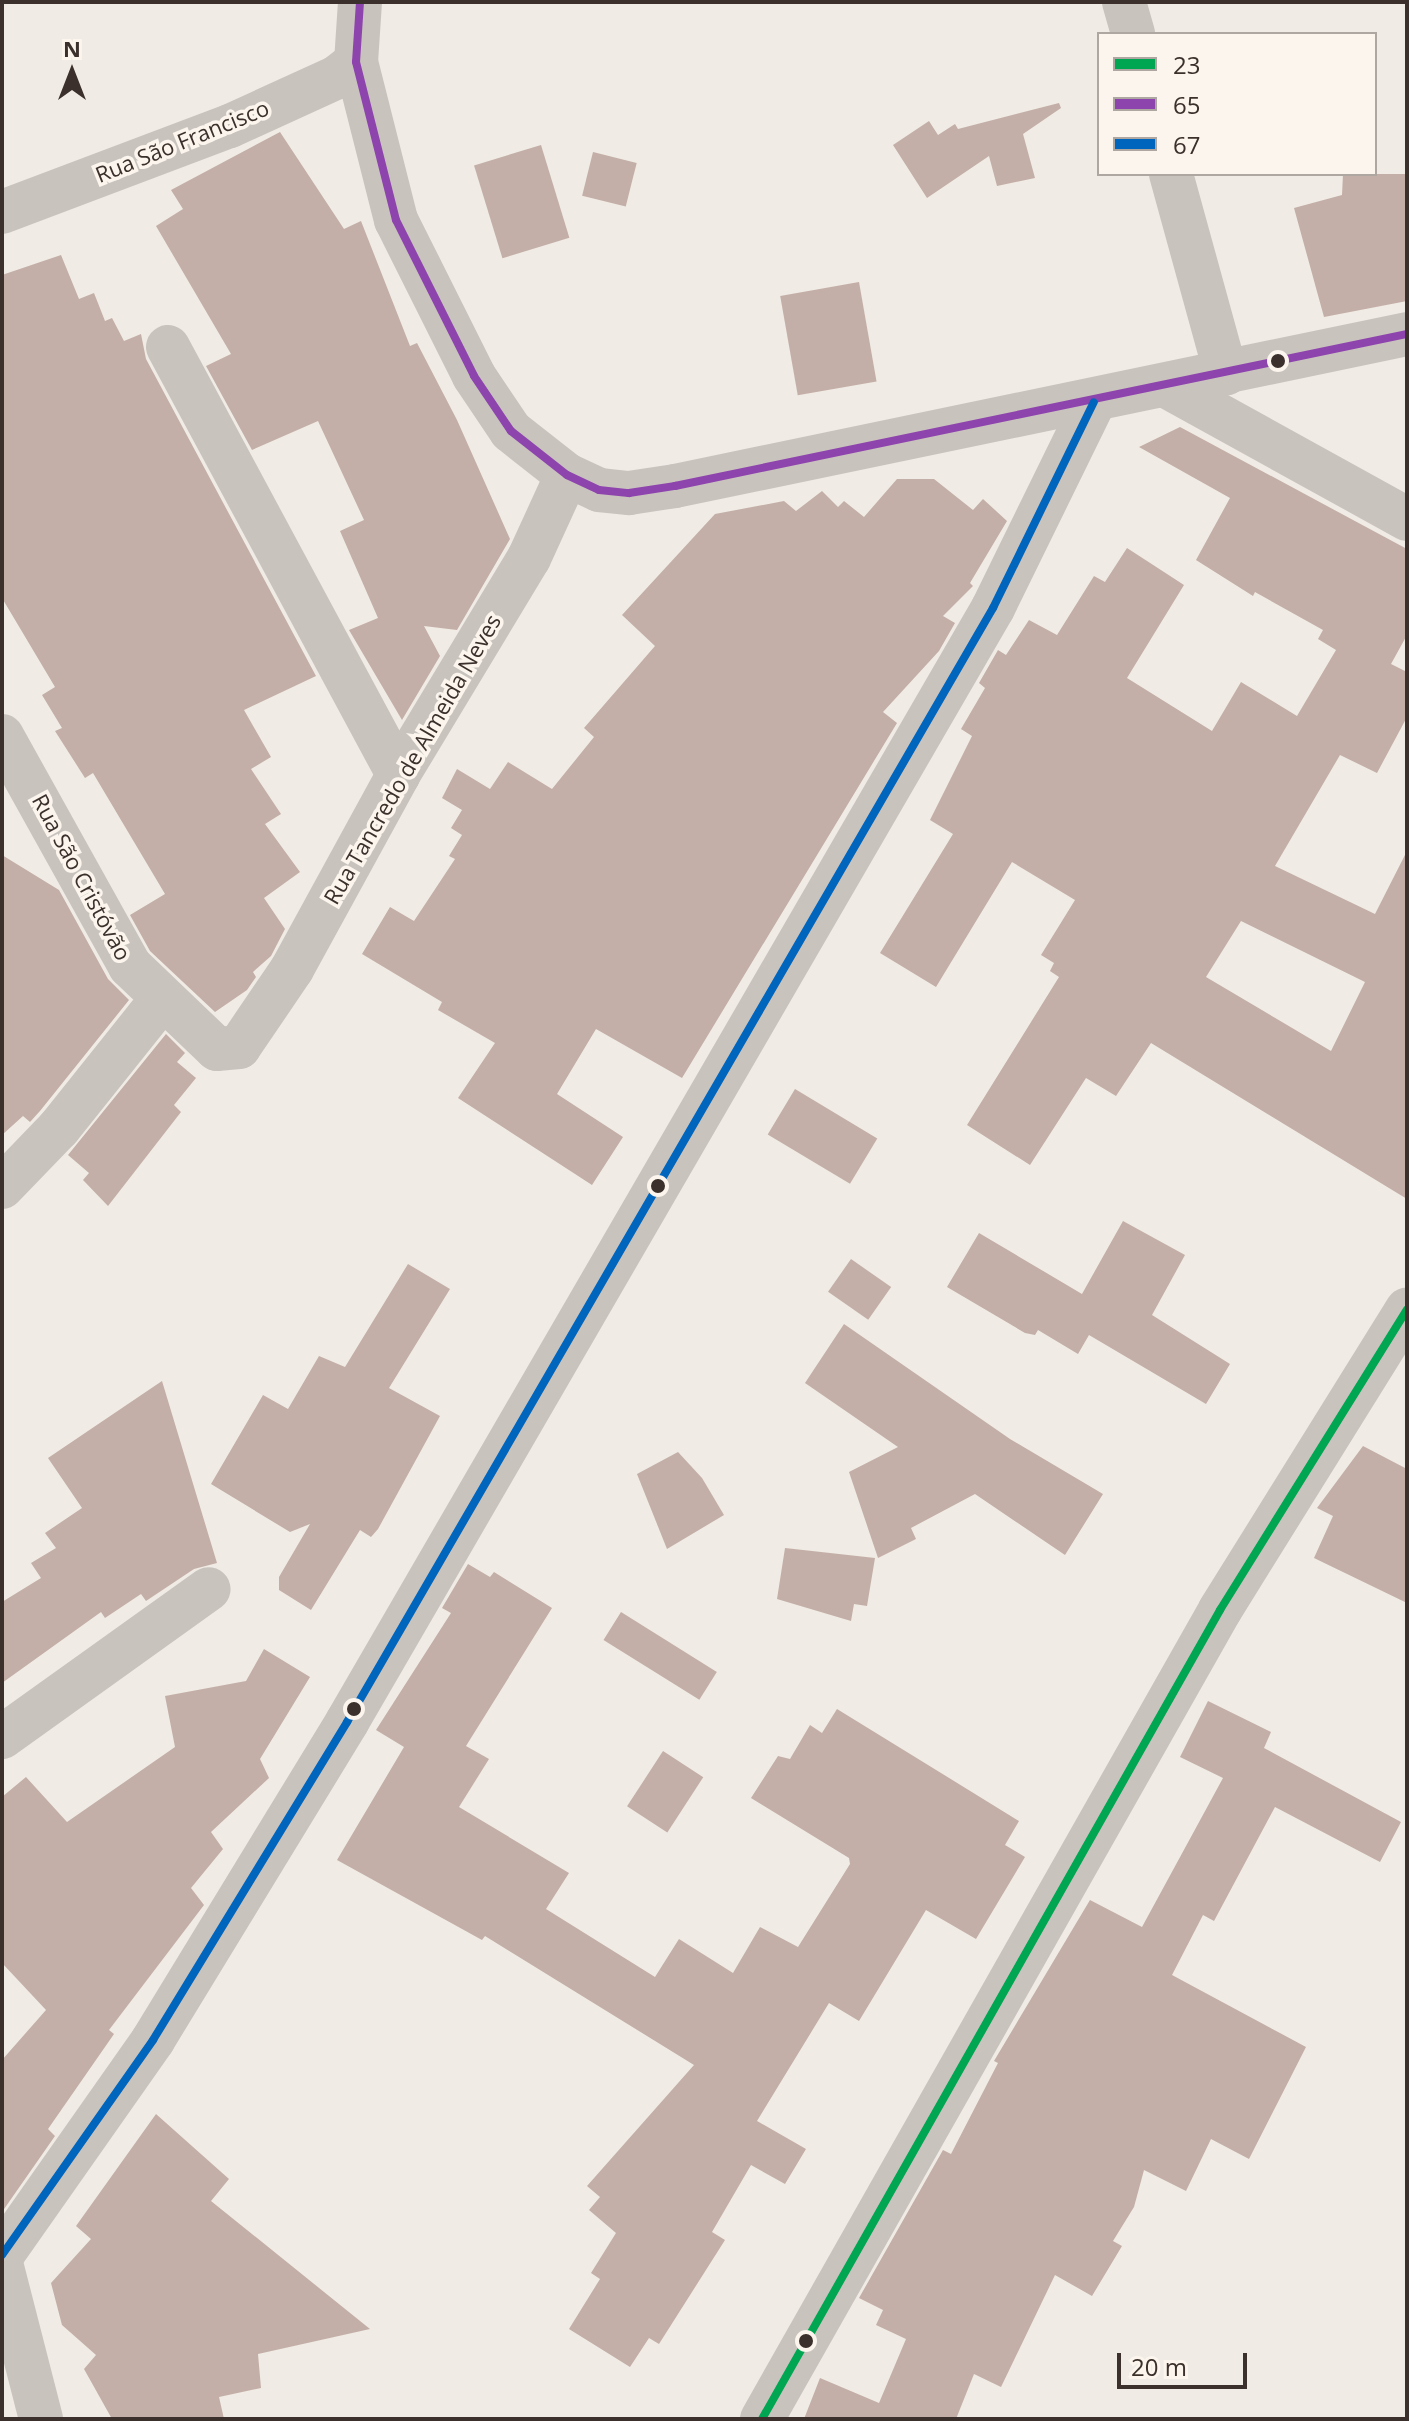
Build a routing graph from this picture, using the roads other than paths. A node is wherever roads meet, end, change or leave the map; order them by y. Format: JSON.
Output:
{"nodes":[{"id":1,"x":360,"y":2,"type":"edge"},
{"id":2,"x":1124,"y":2,"type":"edge"},
{"id":3,"x":1132,"y":32,"type":"edge"},
{"id":4,"x":356,"y":62,"type":"junction"},
{"id":5,"x":1172,"y":176,"type":"edge"},
{"id":6,"x":2,"y":212,"type":"edge"},
{"id":7,"x":1407,"y":334,"type":"edge"},
{"id":8,"x":168,"y":347,"type":"dead end"},
{"id":9,"x":1226,"y":374,"type":"junction"},
{"id":10,"x":1168,"y":387,"type":"junction"},
{"id":11,"x":1094,"y":402,"type":"junction"},
{"id":12,"x":567,"y":475,"type":"junction"},
{"id":13,"x":1407,"y":519,"type":"edge"},
{"id":14,"x":2,"y":736,"type":"edge"},
{"id":15,"x":398,"y":775,"type":"junction"},
{"id":16,"x":161,"y":1000,"type":"junction"},
{"id":17,"x":250,"y":1038,"type":"joint"},
{"id":18,"x":2,"y":1187,"type":"edge"},
{"id":19,"x":1407,"y":1310,"type":"edge"},
{"id":20,"x":209,"y":1589,"type":"dead end"},
{"id":21,"x":2,"y":1737,"type":"edge"},
{"id":22,"x":2,"y":2255,"type":"edge"},
{"id":23,"x":2,"y":2267,"type":"edge"},
{"id":24,"x":41,"y":2419,"type":"edge"},
{"id":25,"x":762,"y":2419,"type":"edge"}],
"edges":[{"from":1,"to":4,"type":"street"},
{"from":2,"to":3,"type":"street"},
{"from":4,"to":6,"type":"street","name":"Rua São Francisco"},
{"from":4,"to":12,"type":"street"},
{"from":5,"to":9,"type":"street"},
{"from":7,"to":9,"type":"street"},
{"from":8,"to":15,"type":"street"},
{"from":9,"to":10,"type":"street"},
{"from":10,"to":11,"type":"street"},
{"from":10,"to":13,"type":"street"},
{"from":11,"to":12,"type":"street"},
{"from":11,"to":22,"type":"street"},
{"from":12,"to":15,"type":"street","name":"Rua Tancredo de Almeida Neves"},
{"from":14,"to":16,"type":"street","name":"Rua São Cristóvão"},
{"from":15,"to":17,"type":"street","name":"Rua Tancredo de Almeida Neves"},
{"from":16,"to":17,"type":"street","name":"Rua São Cristóvão"},
{"from":16,"to":18,"type":"street"},
{"from":19,"to":25,"type":"street"},
{"from":20,"to":21,"type":"street"},
{"from":23,"to":24,"type":"street"}]}
